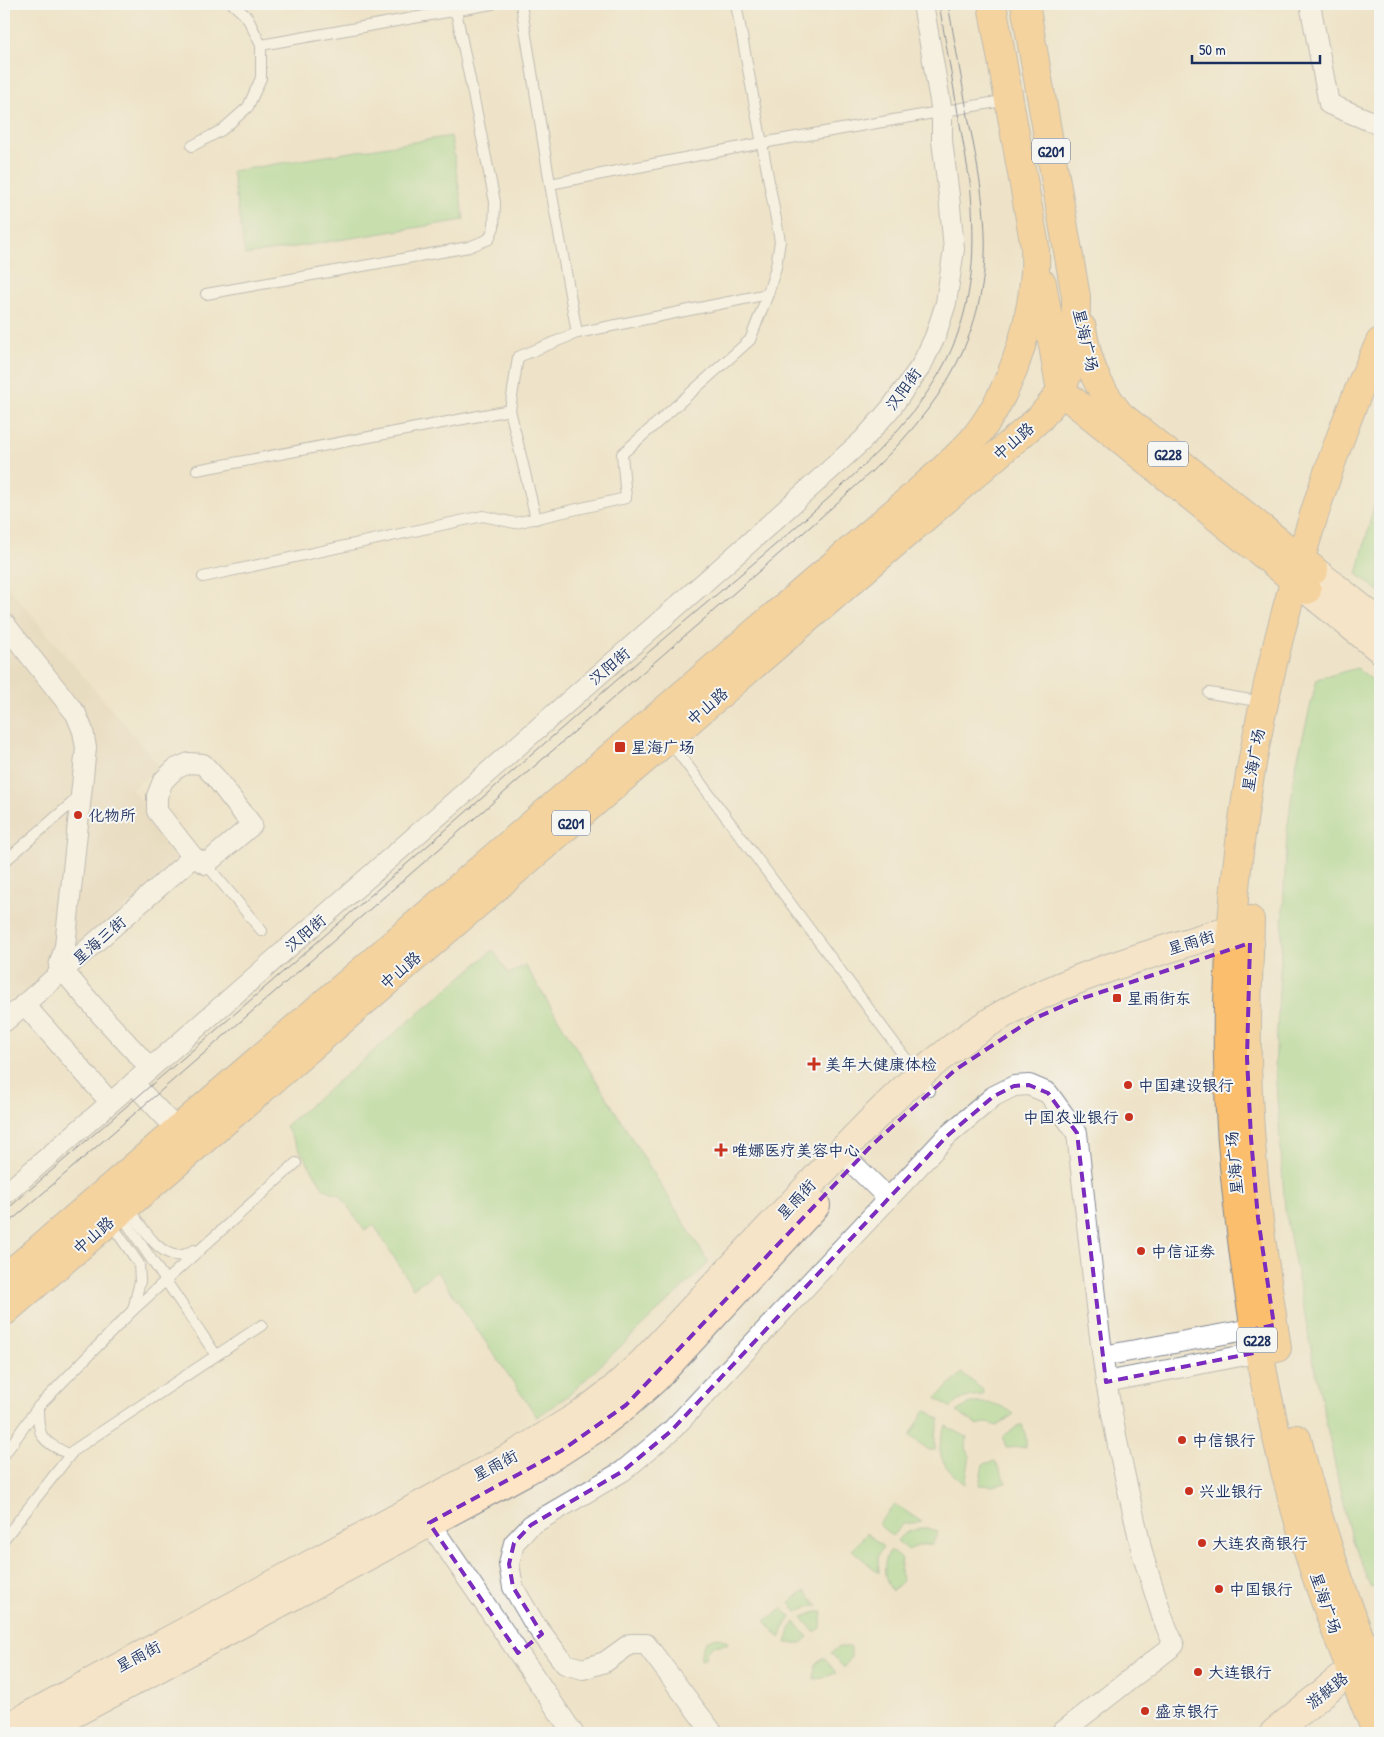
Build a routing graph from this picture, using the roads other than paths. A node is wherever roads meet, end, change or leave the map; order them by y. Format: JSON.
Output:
{"nodes":[{"id":1,"x":233,"y":4,"type":"edge"},
{"id":2,"x":492,"y":4,"type":"edge"},
{"id":3,"x":521,"y":4,"type":"edge"},
{"id":4,"x":736,"y":4,"type":"edge"},
{"id":5,"x":923,"y":4,"type":"edge"},
{"id":6,"x":992,"y":4,"type":"edge"},
{"id":7,"x":1025,"y":4,"type":"edge"},
{"id":8,"x":1310,"y":4,"type":"edge"},
{"id":9,"x":456,"y":11,"type":"junction"},
{"id":10,"x":260,"y":46,"type":"junction"},
{"id":11,"x":1009,"y":100,"type":"junction"},
{"id":12,"x":942,"y":112,"type":"junction"},
{"id":13,"x":1380,"y":125,"type":"edge"},
{"id":14,"x":762,"y":143,"type":"junction"},
{"id":15,"x":192,"y":146,"type":"dead end"},
{"id":16,"x":550,"y":184,"type":"junction"},
{"id":17,"x":1035,"y":247,"type":"junction"},
{"id":18,"x":206,"y":294,"type":"dead end"},
{"id":19,"x":768,"y":294,"type":"junction"},
{"id":20,"x":1076,"y":297,"type":"junction"},
{"id":21,"x":577,"y":333,"type":"junction"},
{"id":22,"x":1380,"y":342,"type":"edge"},
{"id":23,"x":1380,"y":386,"type":"edge"},
{"id":24,"x":1061,"y":391,"type":"junction"},
{"id":25,"x":510,"y":410,"type":"junction"},
{"id":26,"x":197,"y":470,"type":"dead end"},
{"id":27,"x":536,"y":519,"type":"junction"},
{"id":28,"x":1305,"y":576,"type":"junction"},
{"id":29,"x":203,"y":577,"type":"dead end"},
{"id":30,"x":1380,"y":623,"type":"edge"},
{"id":31,"x":4,"y":624,"type":"edge"},
{"id":32,"x":1380,"y":648,"type":"edge"},
{"id":33,"x":1210,"y":693,"type":"dead end"},
{"id":34,"x":1263,"y":702,"type":"junction"},
{"id":35,"x":668,"y":739,"type":"junction"},
{"id":36,"x":81,"y":795,"type":"junction"},
{"id":37,"x":199,"y":861,"type":"junction"},
{"id":38,"x":4,"y":862,"type":"edge"},
{"id":39,"x":262,"y":931,"type":"dead end"},
{"id":40,"x":1237,"y":940,"type":"junction"},
{"id":41,"x":64,"y":971,"type":"junction"},
{"id":42,"x":24,"y":1004,"type":"junction"},
{"id":43,"x":4,"y":1022,"type":"edge"},
{"id":44,"x":150,"y":1068,"type":"junction"},
{"id":45,"x":133,"y":1083,"type":"junction"},
{"id":46,"x":924,"y":1084,"type":"junction"},
{"id":47,"x":110,"y":1102,"type":"junction"},
{"id":48,"x":185,"y":1139,"type":"junction"},
{"id":49,"x":296,"y":1163,"type":"dead end"},
{"id":50,"x":843,"y":1163,"type":"junction"},
{"id":51,"x":4,"y":1195,"type":"edge"},
{"id":52,"x":884,"y":1202,"type":"junction"},
{"id":53,"x":119,"y":1213,"type":"junction"},
{"id":54,"x":204,"y":1245,"type":"junction"},
{"id":55,"x":4,"y":1279,"type":"edge"},
{"id":56,"x":166,"y":1280,"type":"junction"},
{"id":57,"x":133,"y":1310,"type":"junction"},
{"id":58,"x":4,"y":1312,"type":"edge"},
{"id":59,"x":262,"y":1325,"type":"dead end"},
{"id":60,"x":1271,"y":1338,"type":"junction"},
{"id":61,"x":216,"y":1355,"type":"junction"},
{"id":62,"x":1103,"y":1356,"type":"junction"},
{"id":63,"x":1106,"y":1382,"type":"junction"},
{"id":64,"x":38,"y":1407,"type":"junction"},
{"id":65,"x":4,"y":1455,"type":"edge"},
{"id":66,"x":70,"y":1455,"type":"junction"},
{"id":67,"x":423,"y":1515,"type":"junction"},
{"id":68,"x":4,"y":1539,"type":"edge"},
{"id":69,"x":545,"y":1638,"type":"junction"},
{"id":70,"x":520,"y":1656,"type":"junction"},
{"id":71,"x":1370,"y":1672,"type":"edge"},
{"id":72,"x":4,"y":1728,"type":"edge"},
{"id":73,"x":37,"y":1733,"type":"edge"},
{"id":74,"x":573,"y":1733,"type":"edge"},
{"id":75,"x":713,"y":1733,"type":"edge"},
{"id":76,"x":1062,"y":1733,"type":"edge"},
{"id":77,"x":1274,"y":1733,"type":"edge"},
{"id":78,"x":1305,"y":1733,"type":"edge"},
{"id":79,"x":1377,"y":1733,"type":"edge"}],
"edges":[{"from":1,"to":10,"type":"lane"},
{"from":2,"to":9,"type":"lane"},
{"from":3,"to":16,"type":"lane"},
{"from":4,"to":14,"type":"lane"},
{"from":5,"to":12,"type":"street","name":"汉阳街"},
{"from":6,"to":11,"type":"highway","name":"中山路","number":"G201"},
{"from":7,"to":20,"type":"highway","name":"中山路","number":"G201"},
{"from":8,"to":13,"type":"street"},
{"from":9,"to":10,"type":"lane"},
{"from":9,"to":18,"type":"lane"},
{"from":10,"to":15,"type":"lane"},
{"from":11,"to":12,"type":"lane"},
{"from":11,"to":17,"type":"highway","name":"中山路","number":"G201"},
{"from":12,"to":14,"type":"lane"},
{"from":12,"to":44,"type":"street","name":"汉阳街"},
{"from":14,"to":16,"type":"lane"},
{"from":14,"to":19,"type":"lane"},
{"from":16,"to":21,"type":"lane"},
{"from":17,"to":24,"type":"highway"},
{"from":17,"to":48,"type":"highway","name":"中山路","number":"G201"},
{"from":19,"to":21,"type":"lane"},
{"from":19,"to":27,"type":"lane"},
{"from":20,"to":24,"type":"highway","name":"中山路","number":"G201"},
{"from":20,"to":28,"type":"highway","name":"星海广场","number":"G228"},
{"from":21,"to":25,"type":"lane"},
{"from":22,"to":28,"type":"highway","name":"星海广场","number":"G228"},
{"from":23,"to":28,"type":"highway","name":"星海广场","number":"G228"},
{"from":24,"to":28,"type":"highway","name":"星海广场","number":"G228"},
{"from":24,"to":35,"type":"highway","name":"中山路","number":"G201"},
{"from":25,"to":26,"type":"lane"},
{"from":25,"to":27,"type":"lane"},
{"from":27,"to":29,"type":"lane"},
{"from":28,"to":30,"type":"street"},
{"from":28,"to":32,"type":"street","name":"星海广场"},
{"from":28,"to":34,"type":"highway","name":"星海广场","number":"G228"},
{"from":28,"to":40,"type":"highway","name":"星海广场","number":"G228"},
{"from":31,"to":36,"type":"street"},
{"from":33,"to":34,"type":"lane"},
{"from":34,"to":40,"type":"highway","name":"星海广场","number":"G228"},
{"from":35,"to":46,"type":"lane"},
{"from":35,"to":48,"type":"highway","name":"中山路","number":"G201"},
{"from":36,"to":38,"type":"lane"},
{"from":36,"to":41,"type":"street"},
{"from":37,"to":37,"type":"street","name":"星海三街"},
{"from":37,"to":39,"type":"lane"},
{"from":37,"to":41,"type":"street","name":"星海三街"},
{"from":40,"to":46,"type":"street","name":"星雨街"},
{"from":40,"to":60,"type":"highway","name":"星海广场","number":"G228"},
{"from":41,"to":42,"type":"street","name":"星海三街"},
{"from":41,"to":44,"type":"street"},
{"from":42,"to":43,"type":"street","name":"星海三街"},
{"from":42,"to":47,"type":"street"},
{"from":44,"to":45,"type":"street","name":"汉阳街"},
{"from":45,"to":47,"type":"street","name":"汉阳街"},
{"from":45,"to":48,"type":"street"},
{"from":46,"to":50,"type":"street","name":"星雨街"},
{"from":47,"to":51,"type":"street","name":"汉阳街"},
{"from":48,"to":53,"type":"highway","name":"中山路","number":"G201"},
{"from":48,"to":55,"type":"highway","name":"中山路","number":"G201"},
{"from":49,"to":54,"type":"lane"},
{"from":50,"to":52,"type":"street"},
{"from":50,"to":67,"type":"street","name":"星雨街"},
{"from":52,"to":62,"type":"street"},
{"from":52,"to":69,"type":"street"},
{"from":53,"to":54,"type":"lane"},
{"from":53,"to":56,"type":"lane"},
{"from":53,"to":57,"type":"lane"},
{"from":53,"to":58,"type":"highway","name":"中山路","number":"G201"},
{"from":54,"to":56,"type":"lane"},
{"from":56,"to":57,"type":"lane"},
{"from":56,"to":61,"type":"lane"},
{"from":57,"to":64,"type":"lane"},
{"from":59,"to":61,"type":"lane"},
{"from":60,"to":62,"type":"street"},
{"from":60,"to":63,"type":"street"},
{"from":60,"to":71,"type":"highway","name":"星海广场","number":"G228"},
{"from":61,"to":66,"type":"lane"},
{"from":62,"to":63,"type":"street"},
{"from":63,"to":76,"type":"street"},
{"from":64,"to":65,"type":"lane"},
{"from":64,"to":66,"type":"lane"},
{"from":66,"to":68,"type":"lane"},
{"from":67,"to":70,"type":"street"},
{"from":67,"to":72,"type":"street","name":"星雨街"},
{"from":67,"to":73,"type":"street","name":"星雨街"},
{"from":69,"to":70,"type":"street"},
{"from":69,"to":75,"type":"street"},
{"from":70,"to":74,"type":"street"},
{"from":71,"to":77,"type":"street","name":"游艇路"},
{"from":71,"to":78,"type":"street","name":"游艇路"},
{"from":71,"to":79,"type":"highway","name":"星海广场","number":"G228"}]}
